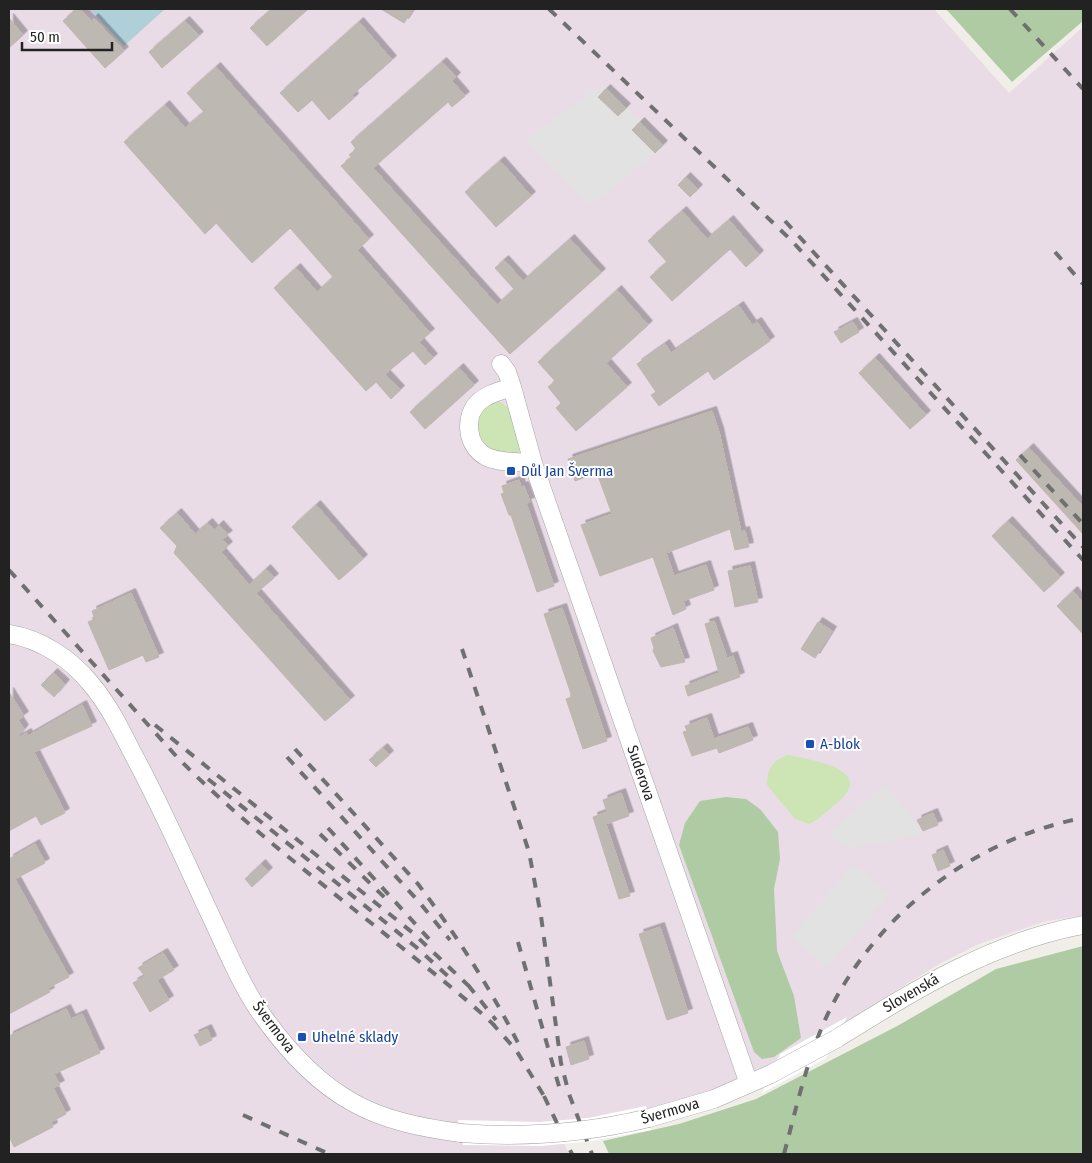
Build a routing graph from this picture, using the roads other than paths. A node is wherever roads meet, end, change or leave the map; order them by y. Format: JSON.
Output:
{"nodes":[{"id":1,"x":501,"y":364,"type":"dead end"},
{"id":2,"x":512,"y":387,"type":"junction"},
{"id":3,"x":533,"y":463,"type":"junction"},
{"id":4,"x":9,"y":634,"type":"edge"},
{"id":5,"x":1083,"y":925,"type":"edge"},
{"id":6,"x":749,"y":1084,"type":"junction"}],
"edges":[{"from":1,"to":2,"type":"street","name":"Suderova"},
{"from":2,"to":3,"type":"street","name":"Suderova"},
{"from":2,"to":3,"type":"street"},
{"from":3,"to":6,"type":"street","name":"Suderova"},
{"from":4,"to":6,"type":"street","name":"Švermova","bridge":true},
{"from":5,"to":6,"type":"street","name":"Slovenská","bridge":true}]}
